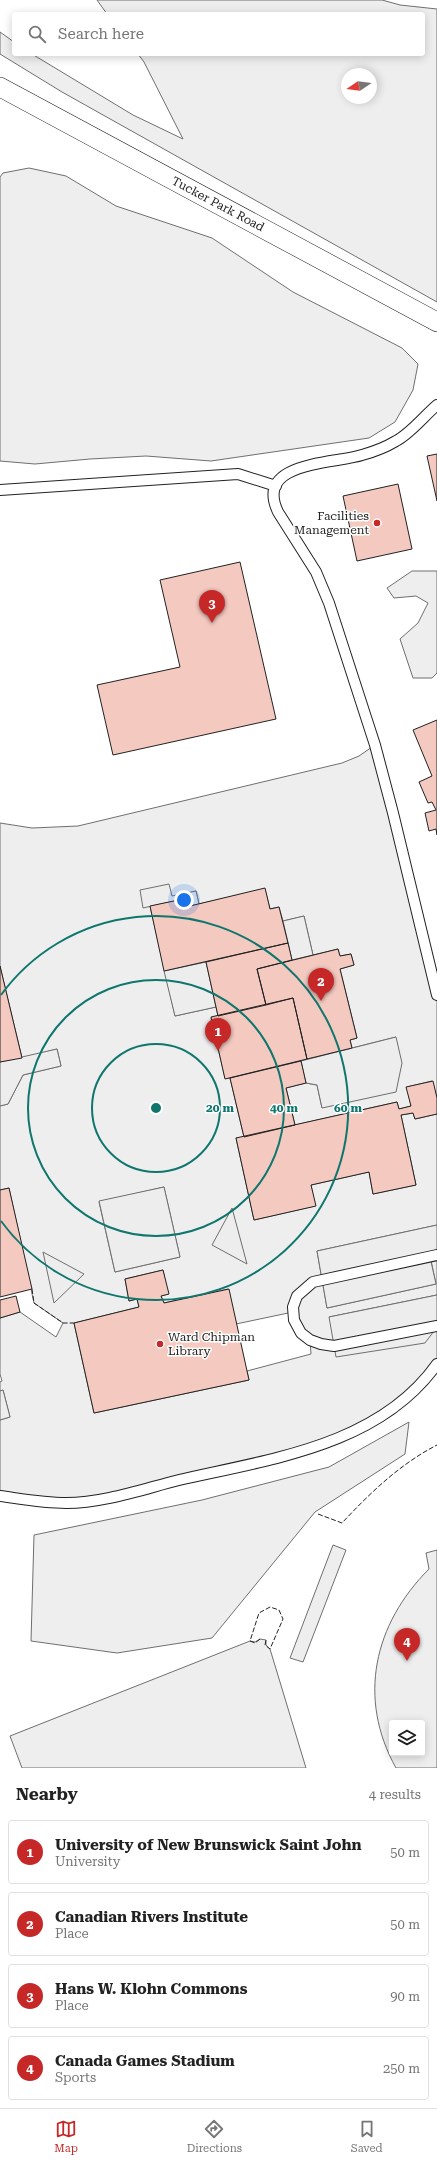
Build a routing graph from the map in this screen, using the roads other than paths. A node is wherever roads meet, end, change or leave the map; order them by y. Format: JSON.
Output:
{"nodes":[{"id":1,"x":0,"y":87,"type":"edge"},
{"id":2,"x":437,"y":322,"type":"edge"},
{"id":3,"x":437,"y":405,"type":"edge"},
{"id":4,"x":276,"y":486,"type":"junction"},
{"id":5,"x":0,"y":490,"type":"edge"},
{"id":6,"x":437,"y":995,"type":"edge"},
{"id":7,"x":437,"y":1255,"type":"edge"},
{"id":8,"x":437,"y":1326,"type":"edge"},
{"id":9,"x":437,"y":1364,"type":"edge"},
{"id":10,"x":0,"y":1496,"type":"edge"}],
"edges":[{"from":1,"to":2,"type":"street","name":"Tucker Park Road"},
{"from":3,"to":4,"type":"lane"},
{"from":4,"to":5,"type":"lane"},
{"from":4,"to":6,"type":"lane"},
{"from":7,"to":8,"type":"lane"},
{"from":9,"to":10,"type":"lane"}]}
